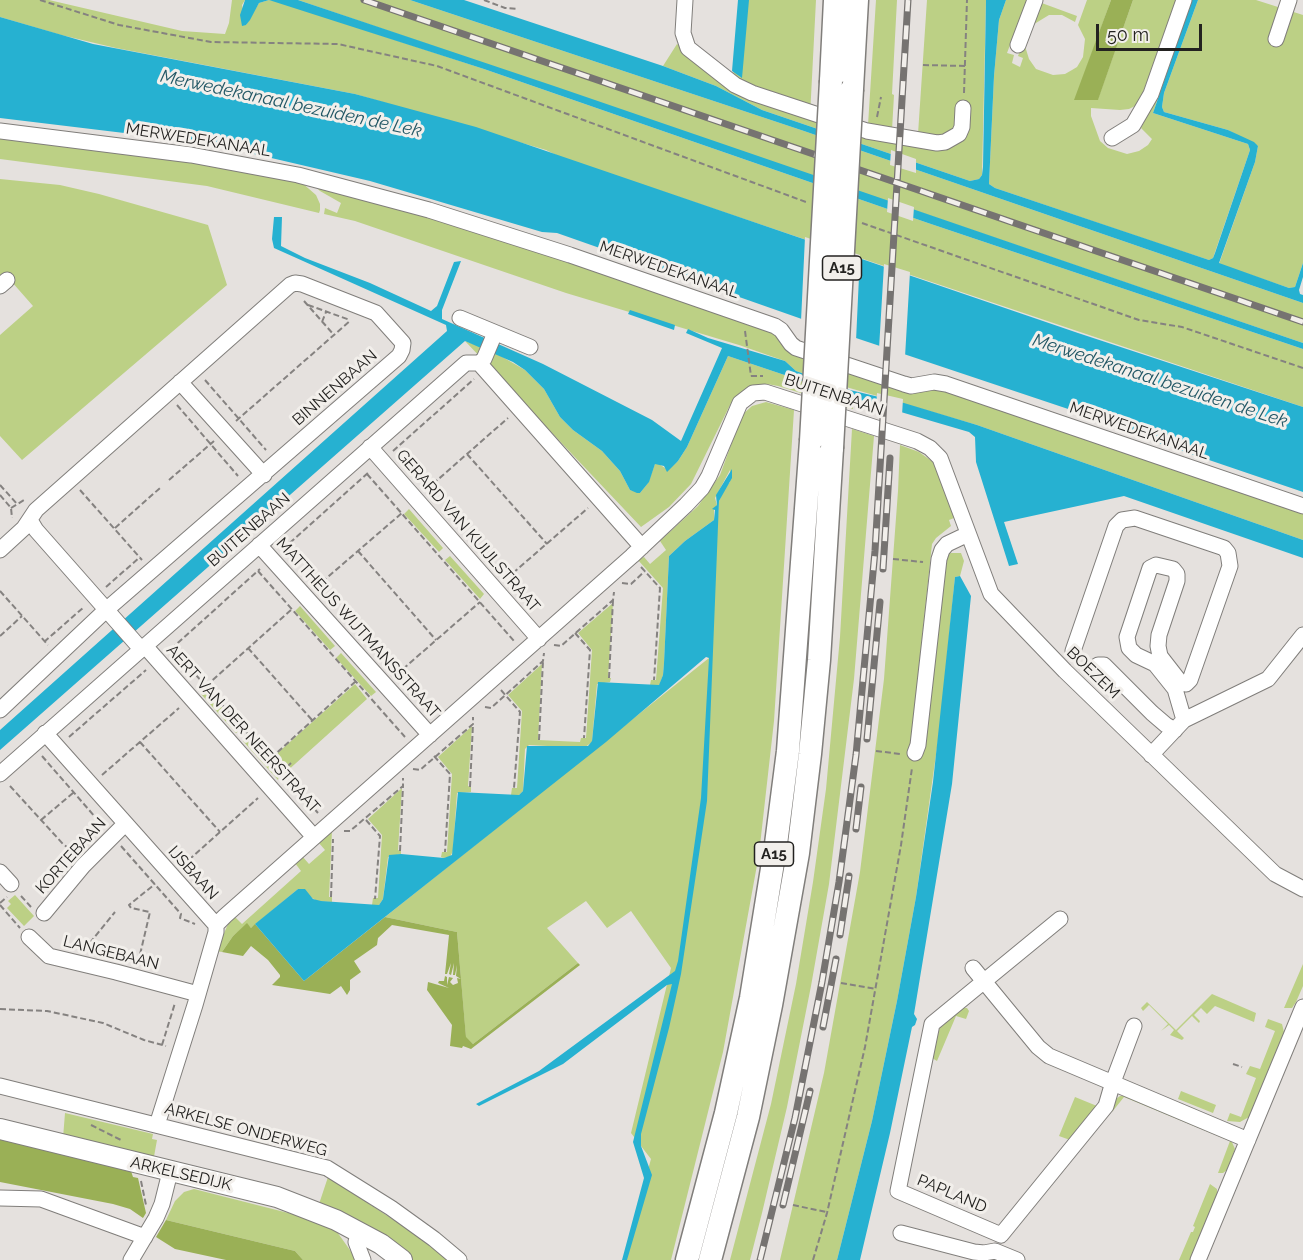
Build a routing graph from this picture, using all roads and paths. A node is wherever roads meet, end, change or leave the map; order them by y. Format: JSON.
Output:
{"nodes":[{"id":1,"x":40,"y":0,"type":"edge"},
{"id":2,"x":484,"y":0,"type":"edge"},
{"id":3,"x":685,"y":0,"type":"edge"},
{"id":4,"x":835,"y":0,"type":"edge"},
{"id":5,"x":857,"y":0,"type":"edge"},
{"id":6,"x":967,"y":0,"type":"edge"},
{"id":7,"x":1035,"y":0,"type":"edge"},
{"id":8,"x":1184,"y":0,"type":"edge"},
{"id":9,"x":1289,"y":0,"type":"edge"},
{"id":10,"x":518,"y":9,"type":"dead end"},
{"id":11,"x":1276,"y":39,"type":"dead end"},
{"id":12,"x":1018,"y":45,"type":"dead end"},
{"id":13,"x":923,"y":65,"type":"dead end"},
{"id":14,"x":965,"y":66,"type":"junction"},
{"id":15,"x":880,"y":97,"type":"dead end"},
{"id":16,"x":963,"y":108,"type":"joint"},
{"id":17,"x":876,"y":121,"type":"dead end"},
{"id":18,"x":0,"y":131,"type":"edge"},
{"id":19,"x":1112,"y":138,"type":"dead end"},
{"id":20,"x":806,"y":202,"type":"dead end"},
{"id":21,"x":862,"y":223,"type":"dead end"},
{"id":22,"x":290,"y":285,"type":"junction"},
{"id":23,"x":308,"y":305,"type":"junction"},
{"id":24,"x":326,"y":312,"type":"junction"},
{"id":25,"x":358,"y":313,"type":"dead end"},
{"id":26,"x":460,"y":318,"type":"dead end"},
{"id":27,"x":350,"y":320,"type":"junction"},
{"id":28,"x":322,"y":322,"type":"junction"},
{"id":29,"x":745,"y":328,"type":"dead end"},
{"id":30,"x":334,"y":335,"type":"junction"},
{"id":31,"x":494,"y":335,"type":"junction"},
{"id":32,"x":530,"y":347,"type":"dead end"},
{"id":33,"x":482,"y":359,"type":"junction"},
{"id":34,"x":750,"y":367,"type":"dead end"},
{"id":35,"x":1303,"y":368,"type":"edge"},
{"id":36,"x":195,"y":369,"type":"junction"},
{"id":37,"x":180,"y":382,"type":"junction"},
{"id":38,"x":167,"y":393,"type":"junction"},
{"id":39,"x":519,"y":409,"type":"junction"},
{"id":40,"x":239,"y":419,"type":"junction"},
{"id":41,"x":225,"y":432,"type":"junction"},
{"id":42,"x":917,"y":441,"type":"joint"},
{"id":43,"x":210,"y":444,"type":"junction"},
{"id":44,"x":370,"y":447,"type":"junction"},
{"id":45,"x":270,"y":454,"type":"dead end"},
{"id":46,"x":467,"y":454,"type":"junction"},
{"id":47,"x":367,"y":474,"type":"dead end"},
{"id":48,"x":264,"y":475,"type":"junction"},
{"id":49,"x":71,"y":479,"type":"junction"},
{"id":50,"x":169,"y":480,"type":"dead end"},
{"id":51,"x":241,"y":480,"type":"dead end"},
{"id":52,"x":0,"y":485,"type":"edge"},
{"id":53,"x":160,"y":488,"type":"dead end"},
{"id":54,"x":424,"y":492,"type":"dead end"},
{"id":55,"x":1303,"y":506,"type":"edge"},
{"id":56,"x":590,"y":507,"type":"dead end"},
{"id":57,"x":402,"y":513,"type":"junction"},
{"id":58,"x":30,"y":520,"type":"junction"},
{"id":59,"x":115,"y":528,"type":"junction"},
{"id":60,"x":968,"y":534,"type":"junction"},
{"id":61,"x":547,"y":544,"type":"junction"},
{"id":62,"x":259,"y":545,"type":"junction"},
{"id":63,"x":0,"y":550,"type":"edge"},
{"id":64,"x":358,"y":551,"type":"junction"},
{"id":65,"x":637,"y":552,"type":"junction"},
{"id":66,"x":893,"y":559,"type":"dead end"},
{"id":67,"x":922,"y":562,"type":"dead end"},
{"id":68,"x":152,"y":571,"type":"junction"},
{"id":69,"x":258,"y":571,"type":"dead end"},
{"id":70,"x":645,"y":572,"type":"junction"},
{"id":71,"x":503,"y":581,"type":"dead end"},
{"id":72,"x":614,"y":583,"type":"dead end"},
{"id":73,"x":314,"y":589,"type":"dead end"},
{"id":74,"x":0,"y":591,"type":"edge"},
{"id":75,"x":614,"y":591,"type":"dead end"},
{"id":76,"x":613,"y":600,"type":"junction"},
{"id":77,"x":480,"y":602,"type":"junction"},
{"id":78,"x":292,"y":609,"type":"junction"},
{"id":79,"x":111,"y":615,"type":"junction"},
{"id":80,"x":22,"y":616,"type":"junction"},
{"id":81,"x":575,"y":633,"type":"junction"},
{"id":82,"x":1303,"y":635,"type":"edge"},
{"id":83,"x":0,"y":636,"type":"edge"},
{"id":84,"x":436,"y":640,"type":"junction"},
{"id":85,"x":514,"y":641,"type":"dead end"},
{"id":86,"x":545,"y":643,"type":"junction"},
{"id":87,"x":140,"y":645,"type":"junction"},
{"id":88,"x":172,"y":648,"type":"dead end"},
{"id":89,"x":248,"y":648,"type":"junction"},
{"id":90,"x":1073,"y":651,"type":"dead end"},
{"id":91,"x":57,"y":657,"type":"junction"},
{"id":92,"x":543,"y":661,"type":"junction"},
{"id":93,"x":1092,"y":670,"type":"dead end"},
{"id":94,"x":393,"y":678,"type":"dead end"},
{"id":95,"x":609,"y":678,"type":"dead end"},
{"id":96,"x":492,"y":680,"type":"junction"},
{"id":97,"x":654,"y":680,"type":"dead end"},
{"id":98,"x":356,"y":681,"type":"junction"},
{"id":99,"x":206,"y":686,"type":"junction"},
{"id":100,"x":505,"y":695,"type":"junction"},
{"id":101,"x":181,"y":706,"type":"dead end"},
{"id":102,"x":482,"y":707,"type":"dead end"},
{"id":103,"x":0,"y":710,"type":"edge"},
{"id":104,"x":474,"y":715,"type":"dead end"},
{"id":105,"x":312,"y":721,"type":"junction"},
{"id":106,"x":473,"y":724,"type":"junction"},
{"id":107,"x":1179,"y":725,"type":"junction"},
{"id":108,"x":45,"y":733,"type":"junction"},
{"id":109,"x":406,"y":738,"type":"dead end"},
{"id":110,"x":426,"y":738,"type":"junction"},
{"id":111,"x":584,"y":738,"type":"dead end"},
{"id":112,"x":539,"y":740,"type":"dead end"},
{"id":113,"x":140,"y":742,"type":"junction"},
{"id":114,"x":876,"y":751,"type":"dead end"},
{"id":115,"x":907,"y":753,"type":"junction"},
{"id":116,"x":1151,"y":755,"type":"junction"},
{"id":117,"x":435,"y":757,"type":"junction"},
{"id":118,"x":270,"y":759,"type":"junction"},
{"id":119,"x":291,"y":763,"type":"dead end"},
{"id":120,"x":412,"y":769,"type":"dead end"},
{"id":121,"x":282,"y":772,"type":"junction"},
{"id":122,"x":404,"y":777,"type":"dead end"},
{"id":123,"x":4,"y":779,"type":"edge"},
{"id":124,"x":93,"y":779,"type":"junction"},
{"id":125,"x":403,"y":786,"type":"junction"},
{"id":126,"x":470,"y":787,"type":"dead end"},
{"id":127,"x":514,"y":788,"type":"dead end"},
{"id":128,"x":261,"y":796,"type":"dead end"},
{"id":129,"x":352,"y":804,"type":"junction"},
{"id":130,"x":365,"y":819,"type":"junction"},
{"id":131,"x":41,"y":820,"type":"junction"},
{"id":132,"x":125,"y":824,"type":"junction"},
{"id":133,"x":331,"y":827,"type":"junction"},
{"id":134,"x":220,"y":832,"type":"junction"},
{"id":135,"x":314,"y":837,"type":"junction"},
{"id":136,"x":400,"y":850,"type":"dead end"},
{"id":137,"x":445,"y":852,"type":"dead end"},
{"id":138,"x":87,"y":862,"type":"junction"},
{"id":139,"x":174,"y":870,"type":"junction"},
{"id":140,"x":0,"y":872,"type":"edge"},
{"id":141,"x":11,"y":884,"type":"joint"},
{"id":142,"x":1303,"y":889,"type":"edge"},
{"id":143,"x":331,"y":897,"type":"dead end"},
{"id":144,"x":375,"y":899,"type":"dead end"},
{"id":145,"x":0,"y":905,"type":"edge"},
{"id":146,"x":39,"y":911,"type":"joint"},
{"id":147,"x":115,"y":912,"type":"dead end"},
{"id":148,"x":1060,"y":919,"type":"dead end"},
{"id":149,"x":216,"y":925,"type":"junction"},
{"id":150,"x":29,"y":937,"type":"joint"},
{"id":151,"x":74,"y":962,"type":"junction"},
{"id":152,"x":972,"y":968,"type":"dead end"},
{"id":153,"x":135,"y":977,"type":"junction"},
{"id":154,"x":841,"y":983,"type":"dead end"},
{"id":155,"x":984,"y":983,"type":"junction"},
{"id":156,"x":179,"y":989,"type":"junction"},
{"id":157,"x":875,"y":989,"type":"junction"},
{"id":158,"x":198,"y":994,"type":"junction"},
{"id":159,"x":1303,"y":1007,"type":"edge"},
{"id":160,"x":0,"y":1009,"type":"edge"},
{"id":161,"x":1134,"y":1026,"type":"dead end"},
{"id":162,"x":162,"y":1045,"type":"junction"},
{"id":163,"x":172,"y":1048,"type":"dead end"},
{"id":164,"x":1233,"y":1064,"type":"dead end"},
{"id":165,"x":1242,"y":1067,"type":"dead end"},
{"id":166,"x":1113,"y":1082,"type":"junction"},
{"id":167,"x":0,"y":1086,"type":"edge"},
{"id":168,"x":157,"y":1125,"type":"junction"},
{"id":169,"x":0,"y":1129,"type":"edge"},
{"id":170,"x":1248,"y":1140,"type":"junction"},
{"id":171,"x":170,"y":1172,"type":"junction"},
{"id":172,"x":140,"y":1177,"type":"dead end"},
{"id":173,"x":0,"y":1198,"type":"edge"},
{"id":174,"x":793,"y":1205,"type":"dead end"},
{"id":175,"x":825,"y":1212,"type":"junction"},
{"id":176,"x":148,"y":1213,"type":"dead end"},
{"id":177,"x":359,"y":1231,"type":"junction"},
{"id":178,"x":901,"y":1233,"type":"dead end"},
{"id":179,"x":145,"y":1237,"type":"junction"},
{"id":180,"x":981,"y":1256,"type":"edge"},
{"id":181,"x":132,"y":1258,"type":"edge"},
{"id":182,"x":363,"y":1260,"type":"edge"},
{"id":183,"x":402,"y":1260,"type":"edge"},
{"id":184,"x":459,"y":1260,"type":"edge"},
{"id":185,"x":687,"y":1260,"type":"edge"},
{"id":186,"x":710,"y":1260,"type":"edge"},
{"id":187,"x":813,"y":1260,"type":"edge"},
{"id":188,"x":1017,"y":1260,"type":"edge"},
{"id":189,"x":1198,"y":1260,"type":"edge"}],
"edges":[{"from":1,"to":20,"type":"path"},
{"from":2,"to":10,"type":"path"},
{"from":3,"to":16,"type":"street"},
{"from":4,"to":185,"type":"highway","number":"A15","bridge":true},
{"from":5,"to":186,"type":"highway","number":"A15","bridge":true},
{"from":6,"to":14,"type":"path"},
{"from":7,"to":12,"type":"street"},
{"from":8,"to":19,"type":"street"},
{"from":9,"to":11,"type":"street"},
{"from":13,"to":14,"type":"path"},
{"from":14,"to":16,"type":"path"},
{"from":15,"to":17,"type":"path"},
{"from":18,"to":55,"type":"street","name":"MERWEDEKANAAL"},
{"from":21,"to":35,"type":"path"},
{"from":22,"to":23,"type":"path"},
{"from":22,"to":36,"type":"street"},
{"from":22,"to":48,"type":"street","name":"BINNENBAAN"},
{"from":23,"to":24,"type":"path"},
{"from":23,"to":28,"type":"path"},
{"from":24,"to":27,"type":"path"},
{"from":24,"to":28,"type":"path"},
{"from":25,"to":27,"type":"path"},
{"from":26,"to":31,"type":"street"},
{"from":27,"to":30,"type":"path"},
{"from":28,"to":30,"type":"path"},
{"from":29,"to":34,"type":"path"},
{"from":30,"to":40,"type":"path"},
{"from":31,"to":32,"type":"street"},
{"from":31,"to":33,"type":"street"},
{"from":33,"to":39,"type":"street"},
{"from":33,"to":44,"type":"street","name":"BUITENBAAN"},
{"from":36,"to":37,"type":"street"},
{"from":36,"to":40,"type":"path"},
{"from":37,"to":38,"type":"street"},
{"from":37,"to":41,"type":"street"},
{"from":38,"to":43,"type":"path"},
{"from":38,"to":49,"type":"street"},
{"from":39,"to":46,"type":"path"},
{"from":39,"to":65,"type":"street"},
{"from":40,"to":41,"type":"path"},
{"from":40,"to":45,"type":"path"},
{"from":41,"to":43,"type":"path"},
{"from":41,"to":48,"type":"street"},
{"from":42,"to":60,"type":"street","name":"BOEZEM"},
{"from":42,"to":65,"type":"street","name":"BUITENBAAN"},
{"from":43,"to":50,"type":"path"},
{"from":43,"to":51,"type":"path"},
{"from":44,"to":62,"type":"street","name":"BUITENBAAN"},
{"from":44,"to":86,"type":"street","name":"GERARD VAN KUIJLSTRAAT"},
{"from":46,"to":54,"type":"path"},
{"from":46,"to":61,"type":"path"},
{"from":47,"to":57,"type":"path"},
{"from":48,"to":68,"type":"street","name":"BINNENBAAN"},
{"from":49,"to":58,"type":"street"},
{"from":49,"to":59,"type":"path"},
{"from":52,"to":58,"type":"path"},
{"from":53,"to":59,"type":"path"},
{"from":56,"to":61,"type":"path"},
{"from":57,"to":64,"type":"path"},
{"from":57,"to":77,"type":"path"},
{"from":58,"to":63,"type":"street"},
{"from":58,"to":79,"type":"street","name":"AERT VAN DER NEERSTRAAT"},
{"from":59,"to":68,"type":"path"},
{"from":60,"to":115,"type":"street"},
{"from":60,"to":116,"type":"street","name":"BOEZEM"},
{"from":61,"to":71,"type":"path"},
{"from":62,"to":87,"type":"street","name":"BUITENBAAN"},
{"from":62,"to":110,"type":"street","name":"MATTHEUS WIJTMANSSTRAAT"},
{"from":64,"to":73,"type":"path"},
{"from":64,"to":84,"type":"path"},
{"from":65,"to":70,"type":"path"},
{"from":65,"to":86,"type":"street","name":"BUITENBAAN"},
{"from":66,"to":67,"type":"path"},
{"from":68,"to":79,"type":"street","name":"BINNENBAAN"},
{"from":69,"to":78,"type":"path"},
{"from":70,"to":72,"type":"path"},
{"from":70,"to":97,"type":"path"},
{"from":74,"to":80,"type":"path"},
{"from":75,"to":76,"type":"path"},
{"from":76,"to":81,"type":"path"},
{"from":76,"to":95,"type":"path"},
{"from":77,"to":84,"type":"path"},
{"from":77,"to":85,"type":"path"},
{"from":78,"to":89,"type":"path"},
{"from":78,"to":98,"type":"path"},
{"from":79,"to":87,"type":"street","name":"AERT VAN DER NEERSTRAAT"},
{"from":79,"to":91,"type":"street","name":"BINNENBAAN"},
{"from":80,"to":83,"type":"path"},
{"from":80,"to":91,"type":"path"},
{"from":81,"to":86,"type":"path"},
{"from":81,"to":111,"type":"path"},
{"from":82,"to":107,"type":"street"},
{"from":84,"to":94,"type":"path"},
{"from":86,"to":92,"type":"path"},
{"from":86,"to":96,"type":"street","name":"BUITENBAAN"},
{"from":87,"to":108,"type":"street","name":"BUITENBAAN"},
{"from":87,"to":135,"type":"street","name":"AERT VAN DER NEERSTRAAT"},
{"from":88,"to":99,"type":"path"},
{"from":89,"to":99,"type":"path"},
{"from":89,"to":105,"type":"path"},
{"from":90,"to":107,"type":"street"},
{"from":91,"to":103,"type":"street","name":"BINNENBAAN"},
{"from":92,"to":100,"type":"path"},
{"from":92,"to":112,"type":"path"},
{"from":93,"to":107,"type":"street"},
{"from":96,"to":100,"type":"path"},
{"from":96,"to":110,"type":"street","name":"BUITENBAAN"},
{"from":98,"to":105,"type":"path"},
{"from":98,"to":109,"type":"path"},
{"from":99,"to":118,"type":"path"},
{"from":100,"to":102,"type":"path"},
{"from":100,"to":127,"type":"path"},
{"from":101,"to":113,"type":"path"},
{"from":104,"to":106,"type":"path"},
{"from":105,"to":118,"type":"path"},
{"from":106,"to":117,"type":"path"},
{"from":106,"to":126,"type":"path"},
{"from":107,"to":116,"type":"street"},
{"from":108,"to":123,"type":"street"},
{"from":108,"to":124,"type":"street","name":"IJSBAAN"},
{"from":110,"to":117,"type":"path"},
{"from":110,"to":129,"type":"street","name":"BUITENBAAN"},
{"from":113,"to":124,"type":"path"},
{"from":113,"to":134,"type":"path"},
{"from":114,"to":115,"type":"path"},
{"from":115,"to":157,"type":"path"},
{"from":116,"to":142,"type":"street","name":"BOEZEM"},
{"from":117,"to":120,"type":"path"},
{"from":117,"to":137,"type":"path"},
{"from":118,"to":121,"type":"path"},
{"from":119,"to":121,"type":"path"},
{"from":121,"to":133,"type":"path"},
{"from":122,"to":125,"type":"path"},
{"from":123,"to":131,"type":"path"},
{"from":124,"to":131,"type":"path"},
{"from":124,"to":132,"type":"street","name":"IJSBAAN"},
{"from":125,"to":130,"type":"path"},
{"from":125,"to":136,"type":"path"},
{"from":128,"to":134,"type":"path"},
{"from":129,"to":130,"type":"path"},
{"from":129,"to":133,"type":"street","name":"BUITENBAAN"},
{"from":130,"to":133,"type":"path"},
{"from":130,"to":144,"type":"path"},
{"from":131,"to":138,"type":"path"},
{"from":132,"to":138,"type":"street","name":"KORTEBAAN"},
{"from":132,"to":139,"type":"street","name":"IJSBAAN"},
{"from":133,"to":135,"type":"street","name":"BUITENBAAN"},
{"from":133,"to":143,"type":"path"},
{"from":134,"to":139,"type":"path"},
{"from":135,"to":149,"type":"street","name":"BUITENBAAN"},
{"from":138,"to":146,"type":"street","name":"KORTEBAAN"},
{"from":139,"to":149,"type":"street","name":"IJSBAAN"},
{"from":139,"to":153,"type":"path"},
{"from":140,"to":141,"type":"street","name":"KORTEBAAN"},
{"from":141,"to":146,"type":"path","name":"KORTEBAAN"},
{"from":145,"to":150,"type":"path"},
{"from":147,"to":151,"type":"path"},
{"from":148,"to":155,"type":"street","name":"PAPLAND"},
{"from":149,"to":158,"type":"street","name":"IJSBAAN"},
{"from":150,"to":151,"type":"street","name":"LANGEBAAN"},
{"from":151,"to":153,"type":"street","name":"LANGEBAAN"},
{"from":152,"to":155,"type":"street"},
{"from":153,"to":156,"type":"street","name":"LANGEBAAN"},
{"from":154,"to":157,"type":"path"},
{"from":155,"to":166,"type":"street"},
{"from":155,"to":166,"type":"street","name":"PAPLAND"},
{"from":156,"to":158,"type":"street","name":"LANGEBAAN"},
{"from":156,"to":162,"type":"path"},
{"from":157,"to":175,"type":"path"},
{"from":158,"to":168,"type":"street","name":"IJSBAAN"},
{"from":159,"to":170,"type":"street"},
{"from":160,"to":162,"type":"path"},
{"from":161,"to":166,"type":"street","name":"PAPLAND"},
{"from":162,"to":163,"type":"path"},
{"from":164,"to":165,"type":"path"},
{"from":166,"to":170,"type":"street"},
{"from":167,"to":168,"type":"street","name":"ARKELSE ONDERWEG"},
{"from":168,"to":184,"type":"street","name":"ARKELSE ONDERWEG"},
{"from":169,"to":171,"type":"main road","name":"ARKELSEDIJK"},
{"from":170,"to":189,"type":"street"},
{"from":171,"to":177,"type":"main road","name":"ARKELSEDIJK"},
{"from":171,"to":179,"type":"street"},
{"from":172,"to":176,"type":"path"},
{"from":173,"to":179,"type":"street"},
{"from":174,"to":175,"type":"path"},
{"from":175,"to":187,"type":"path"},
{"from":177,"to":182,"type":"street"},
{"from":177,"to":183,"type":"main road","name":"ARKELSEDIJK"},
{"from":178,"to":180,"type":"street"},
{"from":179,"to":181,"type":"street"},
{"from":180,"to":188,"type":"street"}]}
